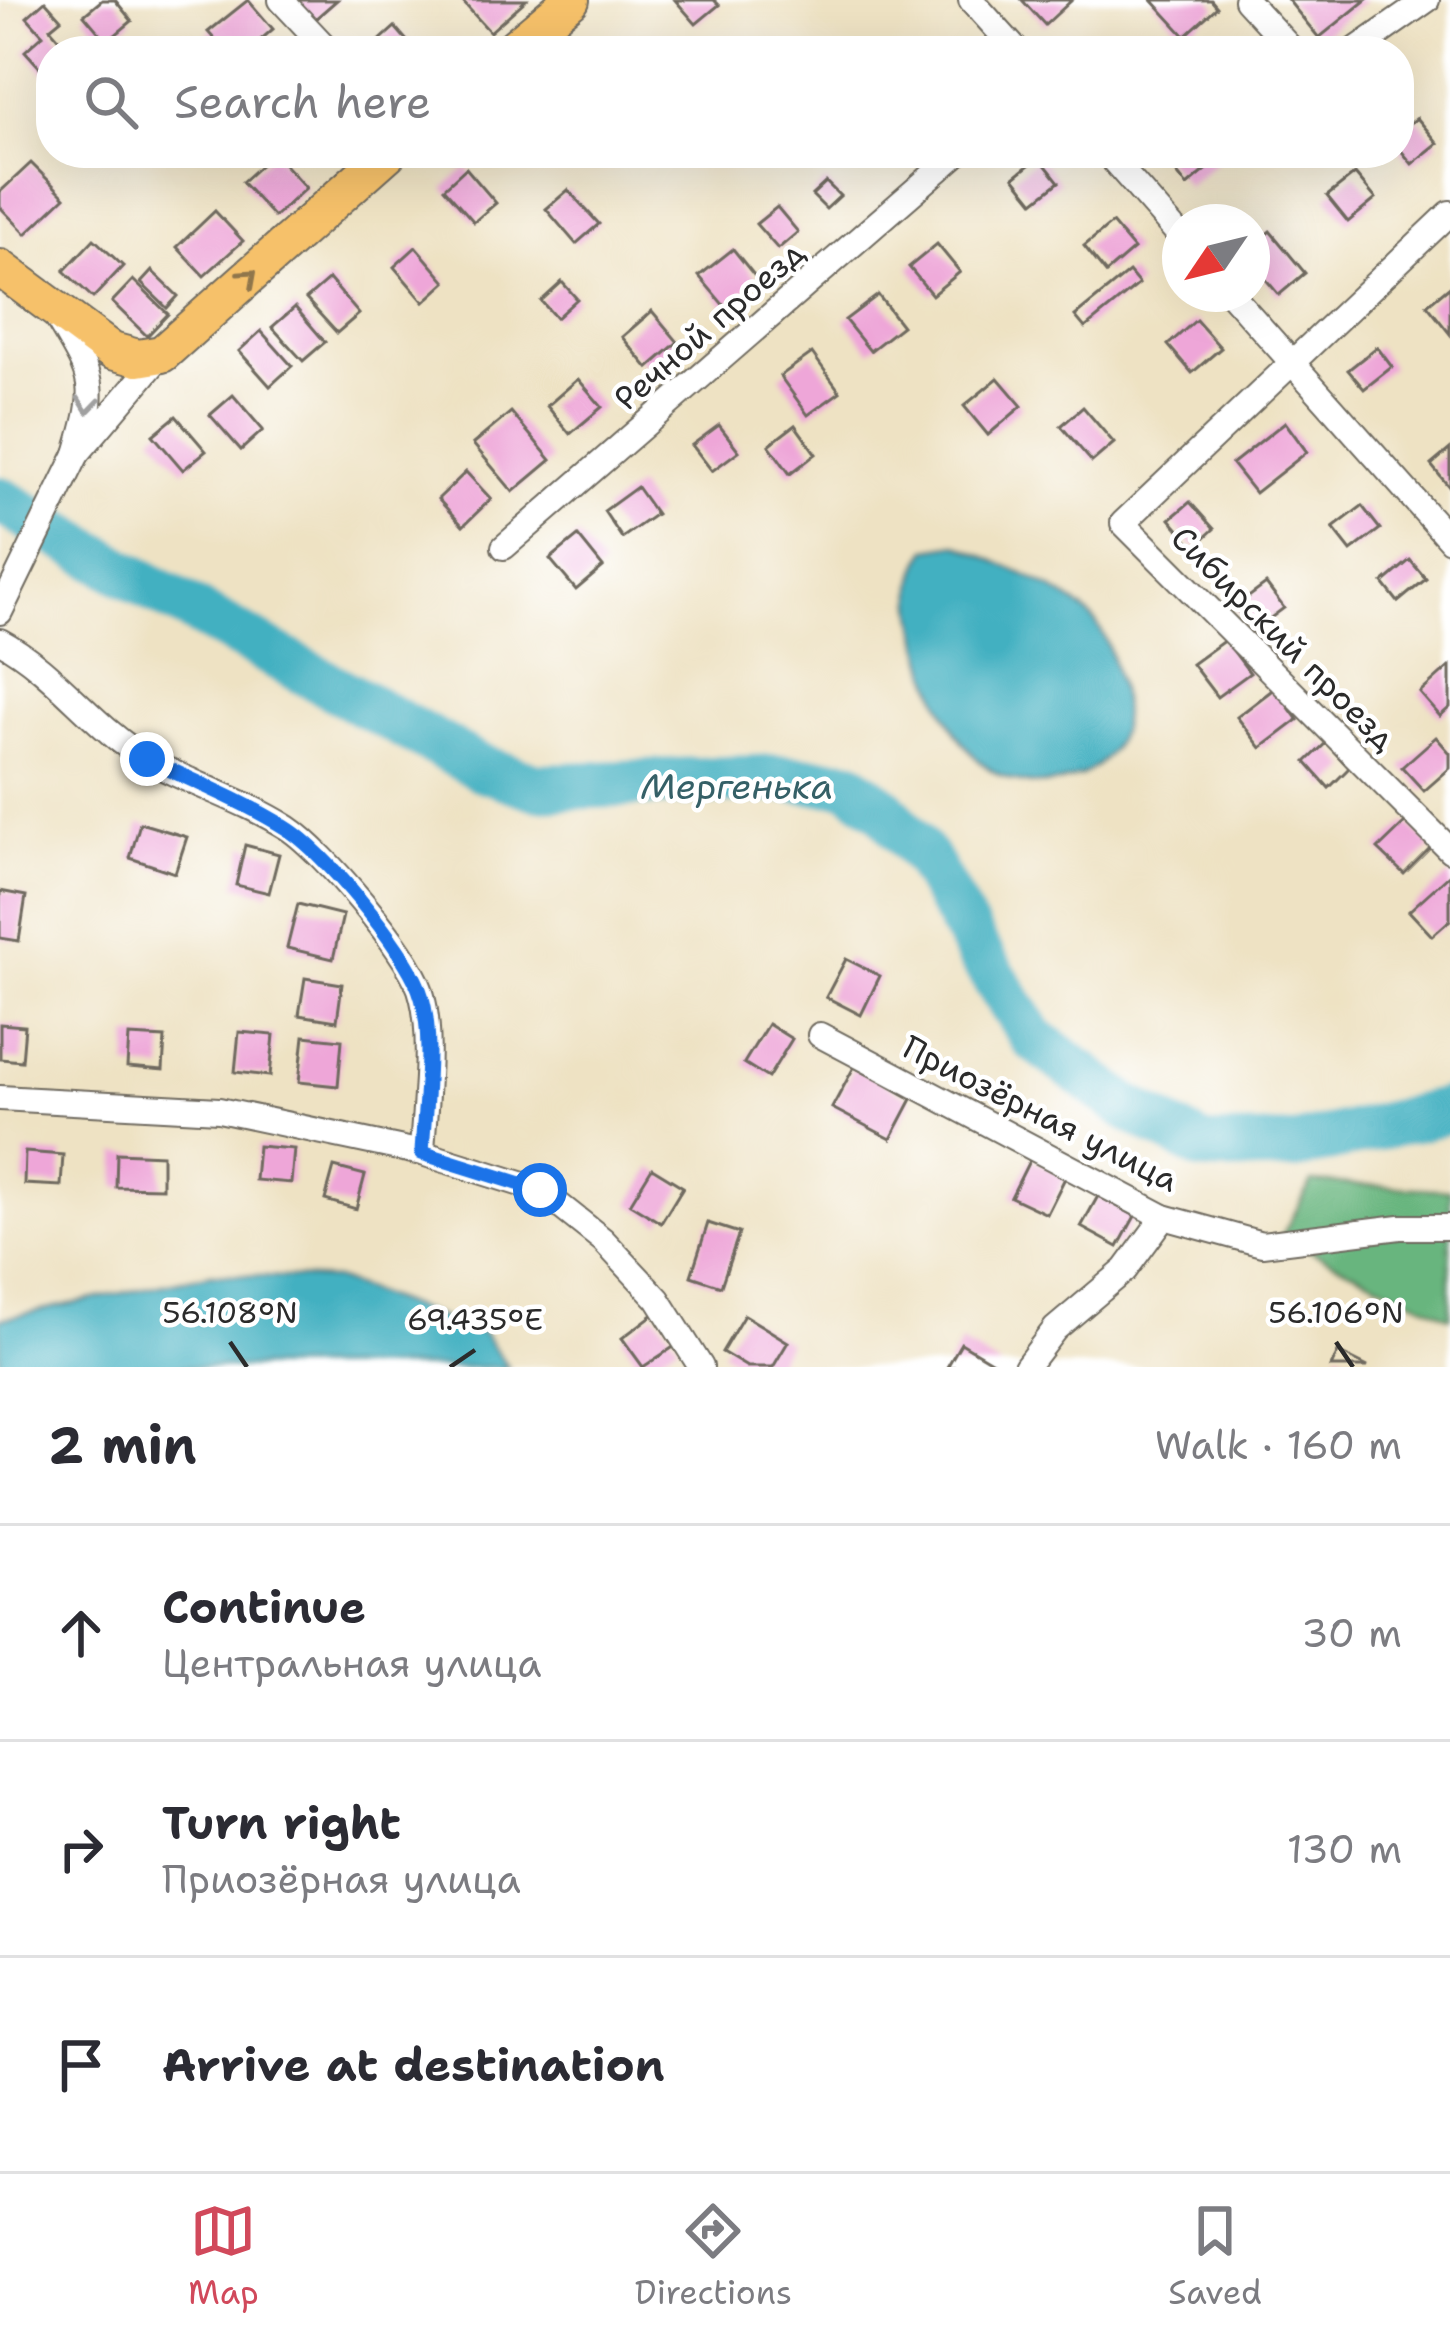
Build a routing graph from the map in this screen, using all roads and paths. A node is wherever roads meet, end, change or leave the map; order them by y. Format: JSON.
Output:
{"nodes":[{"id":1,"x":281,"y":0,"type":"edge"},
{"id":2,"x":571,"y":0,"type":"edge"},
{"id":3,"x":971,"y":0,"type":"edge"},
{"id":4,"x":1246,"y":0,"type":"edge"},
{"id":5,"x":1427,"y":0,"type":"edge"},
{"id":6,"x":315,"y":36,"type":"edge"},
{"id":7,"x":528,"y":36,"type":"edge"},
{"id":8,"x":1003,"y":36,"type":"edge"},
{"id":9,"x":1279,"y":36,"type":"edge"},
{"id":10,"x":1375,"y":36,"type":"edge"},
{"id":11,"x":371,"y":168,"type":"edge"},
{"id":12,"x":941,"y":168,"type":"edge"},
{"id":13,"x":1120,"y":168,"type":"edge"},
{"id":14,"x":1450,"y":213,"type":"edge"},
{"id":15,"x":1162,"y":216,"type":"edge"},
{"id":16,"x":0,"y":268,"type":"edge"},
{"id":17,"x":46,"y":300,"type":"junction"},
{"id":18,"x":1247,"y":312,"type":"edge"},
{"id":19,"x":162,"y":355,"type":"junction"},
{"id":20,"x":1290,"y":362,"type":"junction"},
{"id":21,"x":77,"y":454,"type":"junction"},
{"id":22,"x":1450,"y":540,"type":"edge"},
{"id":23,"x":504,"y":547,"type":"dead end"},
{"id":24,"x":1,"y":611,"type":"edge"},
{"id":25,"x":0,"y":641,"type":"edge"},
{"id":26,"x":1450,"y":850,"type":"edge"},
{"id":27,"x":820,"y":1035,"type":"dead end"},
{"id":28,"x":0,"y":1098,"type":"edge"},
{"id":29,"x":422,"y":1153,"type":"junction"},
{"id":30,"x":1164,"y":1217,"type":"junction"},
{"id":31,"x":1450,"y":1228,"type":"edge"},
{"id":32,"x":701,"y":1367,"type":"edge"},
{"id":33,"x":1026,"y":1367,"type":"edge"}],
"edges":[{"from":1,"to":6,"type":"street"},
{"from":2,"to":7,"type":"main road"},
{"from":3,"to":8,"type":"street"},
{"from":4,"to":9,"type":"street"},
{"from":5,"to":10,"type":"street"},
{"from":19,"to":11,"type":"main road","one_way":true},
{"from":12,"to":23,"type":"street","name":"Речной проезд"},
{"from":13,"to":15,"type":"street"},
{"from":14,"to":20,"type":"street"},
{"from":16,"to":17,"type":"main road"},
{"from":17,"to":19,"type":"main road"},
{"from":17,"to":21,"type":"street","one_way":true},
{"from":18,"to":20,"type":"street"},
{"from":19,"to":21,"type":"street"},
{"from":20,"to":22,"type":"street"},
{"from":20,"to":26,"type":"street","name":"Сибирский проезд"},
{"from":21,"to":24,"type":"street"},
{"from":25,"to":29,"type":"street"},
{"from":27,"to":30,"type":"street","name":"Приозёрная улица"},
{"from":28,"to":29,"type":"street"},
{"from":29,"to":32,"type":"street"},
{"from":30,"to":31,"type":"street","name":"Приозёрная улица"},
{"from":30,"to":33,"type":"street"}]}
